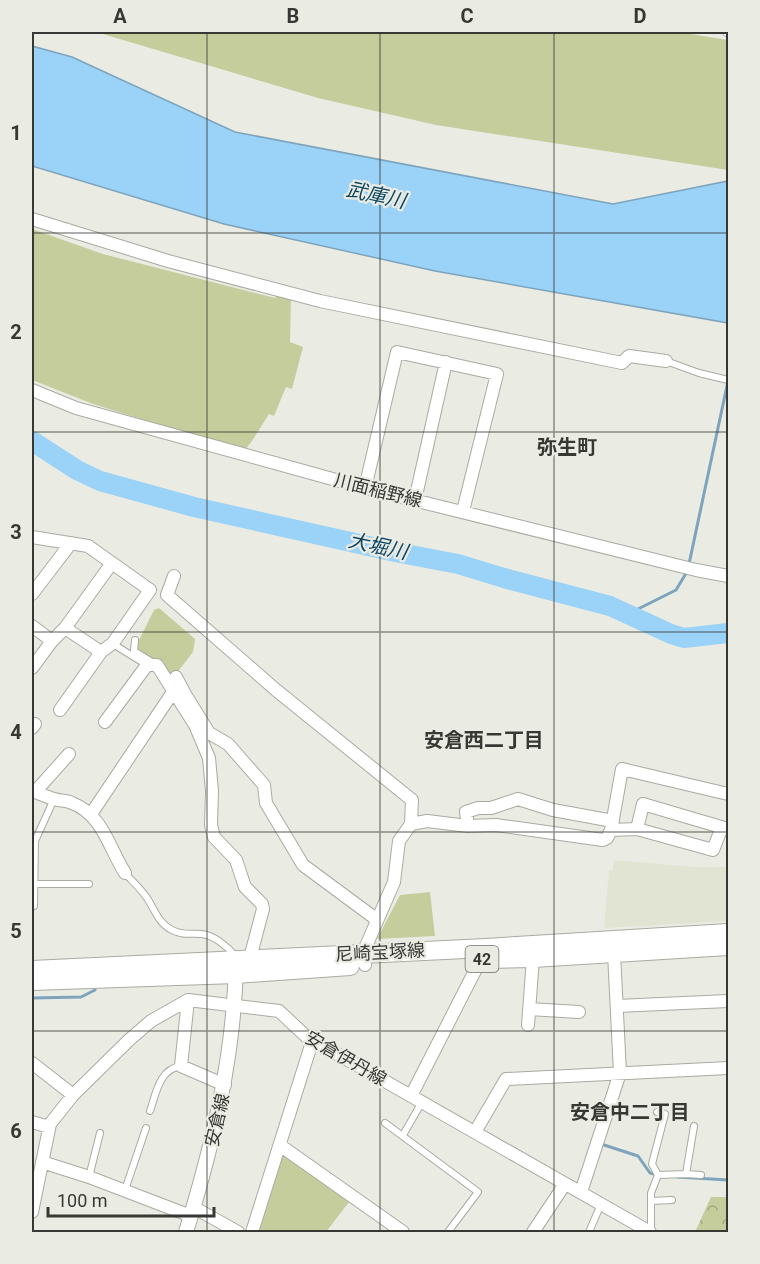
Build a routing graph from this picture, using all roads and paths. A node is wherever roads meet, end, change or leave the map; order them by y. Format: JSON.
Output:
{"nodes":[{"id":1,"x":32,"y":219,"type":"edge"},
{"id":2,"x":666,"y":361,"type":"joint"},
{"id":3,"x":446,"y":362,"type":"junction"},
{"id":4,"x":726,"y":379,"type":"edge"},
{"id":5,"x":32,"y":390,"type":"edge"},
{"id":6,"x":365,"y":488,"type":"junction"},
{"id":7,"x":414,"y":500,"type":"junction"},
{"id":8,"x":463,"y":512,"type":"junction"},
{"id":9,"x":32,"y":537,"type":"edge"},
{"id":10,"x":71,"y":543,"type":"junction"},
{"id":11,"x":112,"y":563,"type":"junction"},
{"id":12,"x":174,"y":576,"type":"dead end"},
{"id":13,"x":729,"y":576,"type":"edge"},
{"id":14,"x":32,"y":594,"type":"edge"},
{"id":15,"x":32,"y":626,"type":"edge"},
{"id":16,"x":65,"y":628,"type":"junction"},
{"id":17,"x":135,"y":640,"type":"dead end"},
{"id":18,"x":52,"y":641,"type":"junction"},
{"id":19,"x":113,"y":643,"type":"junction"},
{"id":20,"x":101,"y":652,"type":"junction"},
{"id":21,"x":147,"y":665,"type":"junction"},
{"id":22,"x":32,"y":668,"type":"edge"},
{"id":23,"x":176,"y":677,"type":"dead end"},
{"id":24,"x":173,"y":692,"type":"junction"},
{"id":25,"x":60,"y":710,"type":"dead end"},
{"id":26,"x":105,"y":722,"type":"dead end"},
{"id":27,"x":69,"y":754,"type":"dead end"},
{"id":28,"x":33,"y":791,"type":"edge"},
{"id":29,"x":729,"y":794,"type":"edge"},
{"id":30,"x":54,"y":799,"type":"junction"},
{"id":31,"x":91,"y":814,"type":"junction"},
{"id":32,"x":411,"y":824,"type":"junction"},
{"id":33,"x":612,"y":825,"type":"junction"},
{"id":34,"x":468,"y":826,"type":"junction"},
{"id":35,"x":725,"y":828,"type":"edge"},
{"id":36,"x":637,"y":829,"type":"junction"},
{"id":37,"x":125,"y":873,"type":"joint"},
{"id":38,"x":33,"y":882,"type":"edge"},
{"id":39,"x":89,"y":884,"type":"dead end"},
{"id":40,"x":34,"y":906,"type":"dead end"},
{"id":41,"x":376,"y":920,"type":"junction"},
{"id":42,"x":729,"y":933,"type":"edge"},
{"id":43,"x":729,"y":946,"type":"edge"},
{"id":44,"x":614,"y":953,"type":"junction"},
{"id":45,"x":533,"y":958,"type":"junction"},
{"id":46,"x":364,"y":959,"type":"junction"},
{"id":47,"x":481,"y":959,"type":"junction"},
{"id":48,"x":240,"y":964,"type":"junction"},
{"id":49,"x":32,"y":970,"type":"edge"},
{"id":50,"x":32,"y":981,"type":"edge"},
{"id":51,"x":188,"y":1000,"type":"junction"},
{"id":52,"x":729,"y":1001,"type":"edge"},
{"id":53,"x":234,"y":1006,"type":"junction"},
{"id":54,"x":617,"y":1006,"type":"junction"},
{"id":55,"x":529,"y":1009,"type":"junction"},
{"id":56,"x":579,"y":1012,"type":"dead end"},
{"id":57,"x":528,"y":1025,"type":"dead end"},
{"id":58,"x":312,"y":1042,"type":"junction"},
{"id":59,"x":32,"y":1063,"type":"edge"},
{"id":60,"x":181,"y":1066,"type":"junction"},
{"id":61,"x":729,"y":1068,"type":"edge"},
{"id":62,"x":620,"y":1073,"type":"junction"},
{"id":63,"x":225,"y":1085,"type":"junction"},
{"id":64,"x":73,"y":1095,"type":"junction"},
{"id":65,"x":416,"y":1099,"type":"junction"},
{"id":66,"x":668,"y":1106,"type":"dead end"},
{"id":67,"x":150,"y":1111,"type":"dead end"},
{"id":68,"x":657,"y":1112,"type":"dead end"},
{"id":69,"x":665,"y":1114,"type":"junction"},
{"id":70,"x":32,"y":1122,"type":"edge"},
{"id":71,"x":385,"y":1123,"type":"dead end"},
{"id":72,"x":694,"y":1126,"type":"dead end"},
{"id":73,"x":49,"y":1127,"type":"junction"},
{"id":74,"x":146,"y":1128,"type":"dead end"},
{"id":75,"x":475,"y":1132,"type":"junction"},
{"id":76,"x":100,"y":1134,"type":"dead end"},
{"id":77,"x":402,"y":1135,"type":"junction"},
{"id":78,"x":281,"y":1146,"type":"junction"},
{"id":79,"x":690,"y":1147,"type":"junction"},
{"id":80,"x":699,"y":1148,"type":"dead end"},
{"id":81,"x":37,"y":1162,"type":"edge"},
{"id":82,"x":686,"y":1174,"type":"junction"},
{"id":83,"x":658,"y":1175,"type":"junction"},
{"id":84,"x":701,"y":1175,"type":"dead end"},
{"id":85,"x":89,"y":1177,"type":"junction"},
{"id":86,"x":565,"y":1184,"type":"junction"},
{"id":87,"x":124,"y":1191,"type":"junction"},
{"id":88,"x":581,"y":1192,"type":"junction"},
{"id":89,"x":672,"y":1200,"type":"dead end"},
{"id":90,"x":651,"y":1201,"type":"junction"},
{"id":91,"x":602,"y":1204,"type":"junction"},
{"id":92,"x":32,"y":1210,"type":"edge"},
{"id":93,"x":192,"y":1211,"type":"junction"},
{"id":94,"x":186,"y":1233,"type":"edge"},
{"id":95,"x":238,"y":1233,"type":"edge"},
{"id":96,"x":252,"y":1233,"type":"edge"},
{"id":97,"x":403,"y":1233,"type":"edge"},
{"id":98,"x":448,"y":1233,"type":"edge"},
{"id":99,"x":533,"y":1233,"type":"edge"},
{"id":100,"x":588,"y":1233,"type":"edge"},
{"id":101,"x":651,"y":1233,"type":"edge"}],
"edges":[{"from":1,"to":2,"type":"street"},
{"from":2,"to":4,"type":"lane"},
{"from":3,"to":6,"type":"street"},
{"from":3,"to":7,"type":"street"},
{"from":3,"to":8,"type":"street"},
{"from":5,"to":6,"type":"street","name":"川面稲野線"},
{"from":6,"to":7,"type":"street","name":"川面稲野線"},
{"from":7,"to":8,"type":"street","name":"川面稲野線"},
{"from":8,"to":13,"type":"street","name":"川面稲野線"},
{"from":9,"to":10,"type":"street"},
{"from":10,"to":11,"type":"street"},
{"from":10,"to":14,"type":"street"},
{"from":11,"to":16,"type":"street"},
{"from":11,"to":19,"type":"street"},
{"from":12,"to":32,"type":"street"},
{"from":15,"to":18,"type":"street"},
{"from":16,"to":18,"type":"street"},
{"from":16,"to":20,"type":"street"},
{"from":17,"to":21,"type":"lane"},
{"from":18,"to":22,"type":"street"},
{"from":19,"to":20,"type":"street"},
{"from":19,"to":21,"type":"lane"},
{"from":20,"to":25,"type":"street"},
{"from":21,"to":24,"type":"street"},
{"from":21,"to":26,"type":"street"},
{"from":23,"to":41,"type":"street"},
{"from":24,"to":31,"type":"street"},
{"from":24,"to":48,"type":"street"},
{"from":27,"to":28,"type":"street"},
{"from":28,"to":30,"type":"street"},
{"from":29,"to":33,"type":"street"},
{"from":30,"to":31,"type":"street"},
{"from":30,"to":38,"type":"lane"},
{"from":31,"to":37,"type":"street"},
{"from":32,"to":34,"type":"street"},
{"from":32,"to":41,"type":"street"},
{"from":33,"to":34,"type":"street"},
{"from":33,"to":34,"type":"street"},
{"from":33,"to":36,"type":"street"},
{"from":35,"to":36,"type":"street"},
{"from":35,"to":36,"type":"street"},
{"from":37,"to":48,"type":"lane"},
{"from":38,"to":39,"type":"lane"},
{"from":38,"to":40,"type":"lane"},
{"from":41,"to":46,"type":"street"},
{"from":42,"to":46,"type":"main road","name":"尼崎宝塚線","number":"42"},
{"from":43,"to":44,"type":"main road","name":"尼崎宝塚線","number":"42"},
{"from":44,"to":45,"type":"main road","name":"尼崎宝塚線","number":"42"},
{"from":44,"to":54,"type":"street"},
{"from":45,"to":47,"type":"main road","name":"尼崎宝塚線","number":"42"},
{"from":45,"to":55,"type":"street"},
{"from":46,"to":47,"type":"main road","name":"尼崎宝塚線","number":"42"},
{"from":46,"to":48,"type":"main road","name":"尼崎宝塚線","number":"42"},
{"from":47,"to":65,"type":"street"},
{"from":48,"to":49,"type":"main road","name":"尼崎宝塚線","number":"42"},
{"from":48,"to":50,"type":"main road","name":"尼崎宝塚線","number":"42"},
{"from":48,"to":53,"type":"street"},
{"from":51,"to":53,"type":"street","name":"安倉伊丹線"},
{"from":51,"to":60,"type":"street"},
{"from":51,"to":64,"type":"street"},
{"from":52,"to":54,"type":"street"},
{"from":53,"to":58,"type":"street","name":"安倉伊丹線"},
{"from":53,"to":63,"type":"street","name":"安倉線"},
{"from":54,"to":62,"type":"street"},
{"from":55,"to":56,"type":"street"},
{"from":55,"to":57,"type":"street"},
{"from":58,"to":65,"type":"street","name":"安倉伊丹線"},
{"from":58,"to":78,"type":"street"},
{"from":59,"to":64,"type":"street"},
{"from":60,"to":63,"type":"street"},
{"from":60,"to":67,"type":"lane"},
{"from":61,"to":62,"type":"street"},
{"from":62,"to":75,"type":"street"},
{"from":62,"to":88,"type":"street"},
{"from":63,"to":93,"type":"street","name":"安倉線"},
{"from":64,"to":73,"type":"street"},
{"from":65,"to":75,"type":"street","name":"安倉伊丹線"},
{"from":65,"to":77,"type":"lane"},
{"from":66,"to":69,"type":"lane"},
{"from":68,"to":69,"type":"lane"},
{"from":69,"to":83,"type":"lane"},
{"from":70,"to":73,"type":"street"},
{"from":71,"to":77,"type":"lane"},
{"from":72,"to":79,"type":"lane"},
{"from":73,"to":81,"type":"street"},
{"from":74,"to":87,"type":"lane"},
{"from":75,"to":86,"type":"street","name":"安倉伊丹線"},
{"from":76,"to":85,"type":"lane"},
{"from":77,"to":98,"type":"lane"},
{"from":78,"to":96,"type":"street"},
{"from":78,"to":97,"type":"street"},
{"from":79,"to":80,"type":"lane"},
{"from":79,"to":82,"type":"lane"},
{"from":81,"to":85,"type":"street"},
{"from":81,"to":92,"type":"street"},
{"from":82,"to":83,"type":"lane"},
{"from":82,"to":84,"type":"lane"},
{"from":83,"to":90,"type":"lane"},
{"from":85,"to":87,"type":"street"},
{"from":86,"to":88,"type":"street","name":"安倉伊丹線"},
{"from":86,"to":99,"type":"street"},
{"from":87,"to":93,"type":"street"},
{"from":88,"to":91,"type":"street","name":"安倉伊丹線"},
{"from":89,"to":90,"type":"lane"},
{"from":90,"to":101,"type":"lane"},
{"from":91,"to":100,"type":"lane"},
{"from":91,"to":101,"type":"street","name":"安倉伊丹線"},
{"from":93,"to":94,"type":"street","name":"安倉線"},
{"from":93,"to":95,"type":"street"}]}
